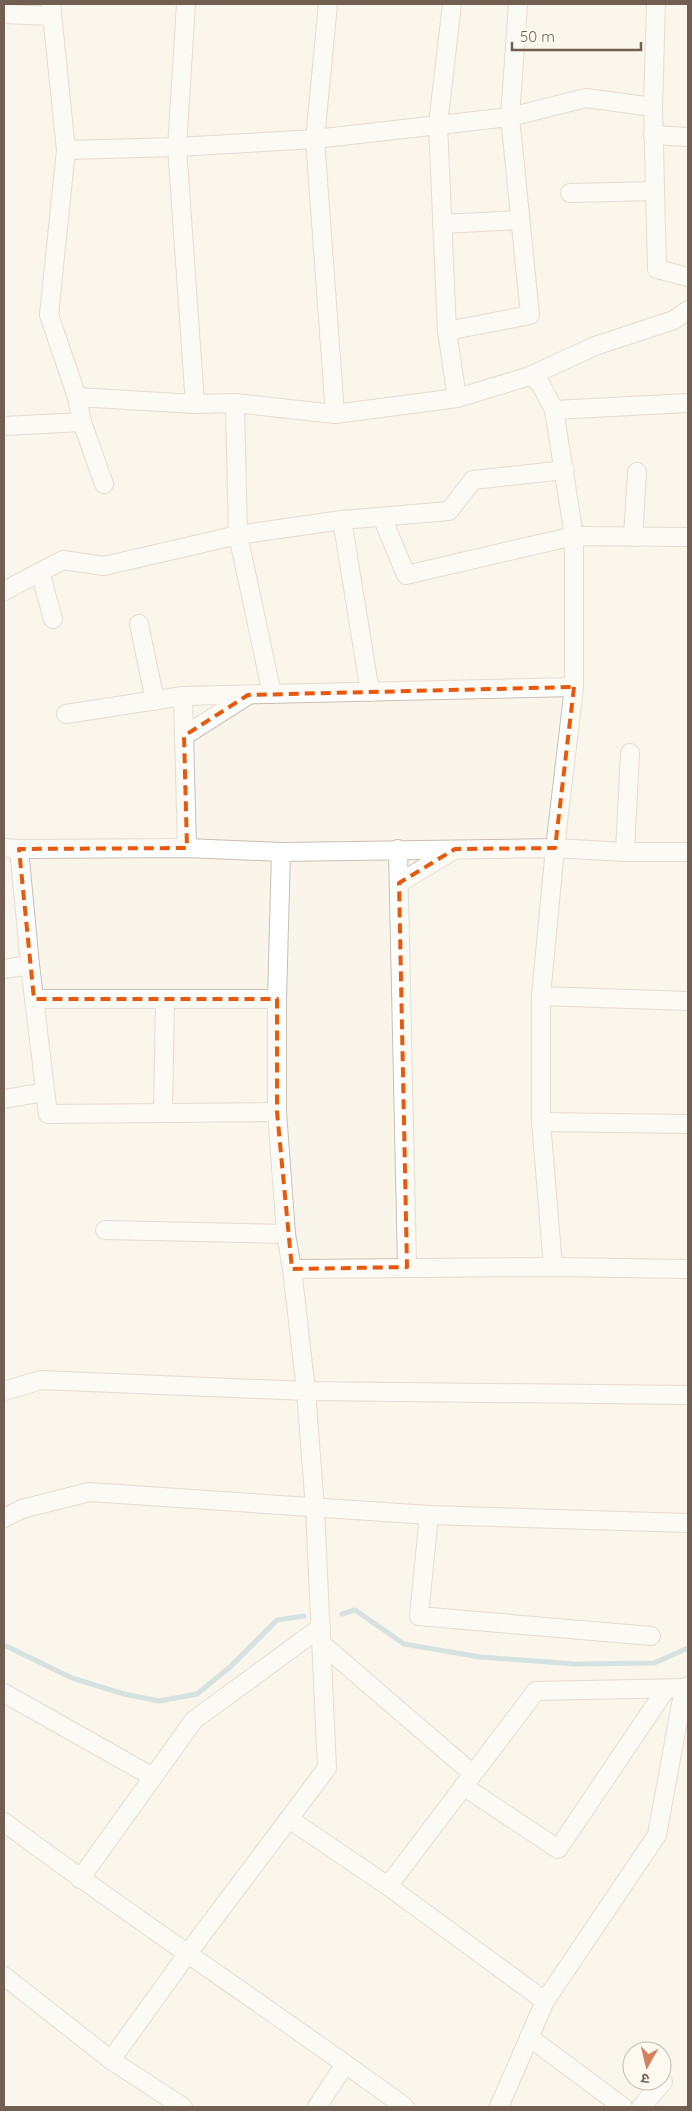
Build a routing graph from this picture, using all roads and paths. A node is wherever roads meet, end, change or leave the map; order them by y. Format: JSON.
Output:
{"nodes":[{"id":1,"x":186,"y":4,"type":"edge"},
{"id":2,"x":328,"y":4,"type":"edge"},
{"id":3,"x":452,"y":4,"type":"edge"},
{"id":4,"x":518,"y":4,"type":"edge"},
{"id":5,"x":656,"y":4,"type":"edge"},
{"id":6,"x":51,"y":10,"type":"edge"},
{"id":7,"x":4,"y":14,"type":"edge"},
{"id":8,"x":653,"y":107,"type":"junction"},
{"id":9,"x":510,"y":117,"type":"junction"},
{"id":10,"x":438,"y":124,"type":"junction"},
{"id":11,"x":653,"y":135,"type":"junction"},
{"id":12,"x":688,"y":137,"type":"edge"},
{"id":13,"x":315,"y":139,"type":"junction"},
{"id":14,"x":177,"y":147,"type":"junction"},
{"id":15,"x":66,"y":150,"type":"junction"},
{"id":16,"x":655,"y":191,"type":"junction"},
{"id":17,"x":570,"y":193,"type":"dead end"},
{"id":18,"x":520,"y":220,"type":"junction"},
{"id":19,"x":442,"y":224,"type":"junction"},
{"id":20,"x":688,"y":277,"type":"edge"},
{"id":21,"x":688,"y":310,"type":"edge"},
{"id":22,"x":447,"y":331,"type":"junction"},
{"id":23,"x":538,"y":384,"type":"junction"},
{"id":24,"x":77,"y":397,"type":"junction"},
{"id":25,"x":457,"y":398,"type":"junction"},
{"id":26,"x":688,"y":403,"type":"edge"},
{"id":27,"x":195,"y":404,"type":"junction"},
{"id":28,"x":554,"y":410,"type":"junction"},
{"id":29,"x":335,"y":414,"type":"junction"},
{"id":30,"x":236,"y":415,"type":"junction"},
{"id":31,"x":82,"y":422,"type":"junction"},
{"id":32,"x":4,"y":426,"type":"edge"},
{"id":33,"x":565,"y":470,"type":"junction"},
{"id":34,"x":638,"y":472,"type":"dead end"},
{"id":35,"x":104,"y":484,"type":"dead end"},
{"id":36,"x":382,"y":516,"type":"junction"},
{"id":37,"x":342,"y":520,"type":"junction"},
{"id":38,"x":238,"y":535,"type":"junction"},
{"id":39,"x":574,"y":536,"type":"junction"},
{"id":40,"x":633,"y":537,"type":"junction"},
{"id":41,"x":688,"y":537,"type":"edge"},
{"id":42,"x":40,"y":572,"type":"junction"},
{"id":43,"x":4,"y":590,"type":"edge"},
{"id":44,"x":54,"y":619,"type":"dead end"},
{"id":45,"x":139,"y":624,"type":"dead end"},
{"id":46,"x":574,"y":687,"type":"junction"},
{"id":47,"x":370,"y":692,"type":"junction"},
{"id":48,"x":272,"y":694,"type":"junction"},
{"id":49,"x":248,"y":695,"type":"junction"},
{"id":50,"x":183,"y":696,"type":"junction"},
{"id":51,"x":155,"y":701,"type":"junction"},
{"id":52,"x":66,"y":714,"type":"dead end"},
{"id":53,"x":184,"y":736,"type":"junction"},
{"id":54,"x":630,"y":753,"type":"dead end"},
{"id":55,"x":11,"y":848,"type":"edge"},
{"id":56,"x":186,"y":848,"type":"junction"},
{"id":57,"x":555,"y":848,"type":"junction"},
{"id":58,"x":398,"y":849,"type":"junction"},
{"id":59,"x":455,"y":849,"type":"junction"},
{"id":60,"x":281,"y":852,"type":"junction"},
{"id":61,"x":625,"y":852,"type":"junction"},
{"id":62,"x":688,"y":852,"type":"edge"},
{"id":63,"x":399,"y":883,"type":"junction"},
{"id":64,"x":30,"y":965,"type":"junction"},
{"id":65,"x":4,"y":968,"type":"edge"},
{"id":66,"x":541,"y":996,"type":"junction"},
{"id":67,"x":34,"y":999,"type":"junction"},
{"id":68,"x":166,"y":999,"type":"junction"},
{"id":69,"x":277,"y":1000,"type":"junction"},
{"id":70,"x":688,"y":1001,"type":"edge"},
{"id":71,"x":45,"y":1092,"type":"junction"},
{"id":72,"x":4,"y":1099,"type":"edge"},
{"id":73,"x":277,"y":1112,"type":"junction"},
{"id":74,"x":163,"y":1113,"type":"junction"},
{"id":75,"x":541,"y":1122,"type":"junction"},
{"id":76,"x":688,"y":1124,"type":"edge"},
{"id":77,"x":105,"y":1230,"type":"dead end"},
{"id":78,"x":286,"y":1234,"type":"junction"},
{"id":79,"x":407,"y":1267,"type":"junction"},
{"id":80,"x":553,"y":1267,"type":"junction"},
{"id":81,"x":292,"y":1269,"type":"junction"},
{"id":82,"x":688,"y":1269,"type":"edge"},
{"id":83,"x":4,"y":1391,"type":"edge"},
{"id":84,"x":306,"y":1391,"type":"junction"},
{"id":85,"x":688,"y":1395,"type":"edge"},
{"id":86,"x":315,"y":1509,"type":"junction"},
{"id":87,"x":429,"y":1515,"type":"junction"},
{"id":88,"x":4,"y":1518,"type":"edge"},
{"id":89,"x":688,"y":1523,"type":"edge"},
{"id":90,"x":322,"y":1636,"type":"junction"},
{"id":91,"x":651,"y":1636,"type":"dead end"},
{"id":92,"x":686,"y":1687,"type":"edge"},
{"id":93,"x":666,"y":1688,"type":"junction"},
{"id":94,"x":4,"y":1693,"type":"edge"},
{"id":95,"x":153,"y":1777,"type":"junction"},
{"id":96,"x":468,"y":1780,"type":"junction"},
{"id":97,"x":289,"y":1819,"type":"junction"},
{"id":98,"x":4,"y":1822,"type":"edge"},
{"id":99,"x":80,"y":1879,"type":"junction"},
{"id":100,"x":388,"y":1886,"type":"junction"},
{"id":101,"x":188,"y":1953,"type":"junction"},
{"id":102,"x":4,"y":1976,"type":"edge"},
{"id":103,"x":545,"y":2001,"type":"junction"},
{"id":104,"x":529,"y":2037,"type":"junction"},
{"id":105,"x":112,"y":2060,"type":"junction"},
{"id":106,"x":345,"y":2064,"type":"junction"},
{"id":107,"x":655,"y":2091,"type":"edge"},
{"id":108,"x":172,"y":2104,"type":"edge"},
{"id":109,"x":317,"y":2107,"type":"edge"},
{"id":110,"x":405,"y":2107,"type":"edge"},
{"id":111,"x":499,"y":2107,"type":"edge"},
{"id":112,"x":623,"y":2107,"type":"edge"},
{"id":113,"x":642,"y":2107,"type":"edge"}],
"edges":[{"from":1,"to":14,"type":"street"},
{"from":2,"to":13,"type":"street"},
{"from":3,"to":10,"type":"street"},
{"from":4,"to":9,"type":"street"},
{"from":5,"to":8,"type":"street"},
{"from":6,"to":7,"type":"street"},
{"from":6,"to":15,"type":"street"},
{"from":8,"to":9,"type":"street"},
{"from":8,"to":11,"type":"street"},
{"from":9,"to":10,"type":"street"},
{"from":9,"to":18,"type":"street"},
{"from":10,"to":13,"type":"street"},
{"from":10,"to":19,"type":"street"},
{"from":11,"to":12,"type":"street"},
{"from":11,"to":16,"type":"street"},
{"from":13,"to":14,"type":"street"},
{"from":13,"to":29,"type":"street"},
{"from":14,"to":15,"type":"street"},
{"from":14,"to":27,"type":"street"},
{"from":15,"to":24,"type":"street"},
{"from":16,"to":17,"type":"street"},
{"from":16,"to":20,"type":"street"},
{"from":18,"to":19,"type":"street"},
{"from":18,"to":22,"type":"street"},
{"from":19,"to":22,"type":"street"},
{"from":21,"to":23,"type":"street"},
{"from":22,"to":25,"type":"street"},
{"from":23,"to":25,"type":"street"},
{"from":23,"to":28,"type":"street"},
{"from":24,"to":27,"type":"street"},
{"from":24,"to":31,"type":"street"},
{"from":25,"to":29,"type":"street"},
{"from":26,"to":28,"type":"street"},
{"from":27,"to":30,"type":"street"},
{"from":28,"to":33,"type":"street"},
{"from":29,"to":30,"type":"street"},
{"from":30,"to":38,"type":"street"},
{"from":31,"to":32,"type":"street"},
{"from":31,"to":35,"type":"street"},
{"from":33,"to":36,"type":"street"},
{"from":33,"to":39,"type":"street"},
{"from":34,"to":40,"type":"street"},
{"from":36,"to":37,"type":"street"},
{"from":36,"to":39,"type":"street"},
{"from":37,"to":38,"type":"street"},
{"from":37,"to":47,"type":"street"},
{"from":38,"to":42,"type":"street"},
{"from":38,"to":48,"type":"street"},
{"from":39,"to":40,"type":"street"},
{"from":39,"to":46,"type":"street"},
{"from":40,"to":41,"type":"street"},
{"from":42,"to":43,"type":"street"},
{"from":42,"to":44,"type":"street"},
{"from":45,"to":51,"type":"street"},
{"from":46,"to":47,"type":"street"},
{"from":46,"to":57,"type":"street"},
{"from":47,"to":48,"type":"street"},
{"from":48,"to":49,"type":"street"},
{"from":49,"to":50,"type":"street"},
{"from":49,"to":53,"type":"street"},
{"from":50,"to":51,"type":"street"},
{"from":50,"to":53,"type":"street"},
{"from":51,"to":52,"type":"street"},
{"from":53,"to":56,"type":"street"},
{"from":54,"to":61,"type":"street"},
{"from":55,"to":56,"type":"street"},
{"from":55,"to":64,"type":"street"},
{"from":56,"to":60,"type":"street"},
{"from":57,"to":59,"type":"street"},
{"from":57,"to":61,"type":"street"},
{"from":57,"to":66,"type":"street"},
{"from":58,"to":59,"type":"street"},
{"from":58,"to":60,"type":"street"},
{"from":58,"to":63,"type":"street"},
{"from":59,"to":63,"type":"street"},
{"from":60,"to":69,"type":"street"},
{"from":61,"to":62,"type":"street"},
{"from":63,"to":79,"type":"street"},
{"from":64,"to":65,"type":"street"},
{"from":64,"to":67,"type":"street"},
{"from":66,"to":70,"type":"street"},
{"from":66,"to":75,"type":"street"},
{"from":67,"to":68,"type":"street"},
{"from":67,"to":71,"type":"street"},
{"from":68,"to":69,"type":"street"},
{"from":68,"to":74,"type":"street"},
{"from":69,"to":73,"type":"street"},
{"from":71,"to":72,"type":"street"},
{"from":71,"to":74,"type":"street"},
{"from":73,"to":74,"type":"street"},
{"from":73,"to":78,"type":"street"},
{"from":75,"to":76,"type":"street"},
{"from":75,"to":80,"type":"street"},
{"from":77,"to":78,"type":"street"},
{"from":78,"to":81,"type":"street"},
{"from":79,"to":80,"type":"street"},
{"from":79,"to":81,"type":"street"},
{"from":80,"to":82,"type":"street"},
{"from":81,"to":84,"type":"street"},
{"from":83,"to":84,"type":"street"},
{"from":84,"to":85,"type":"street"},
{"from":84,"to":86,"type":"street"},
{"from":86,"to":87,"type":"street"},
{"from":86,"to":88,"type":"street"},
{"from":86,"to":90,"type":"street"},
{"from":87,"to":89,"type":"street"},
{"from":87,"to":91,"type":"street"},
{"from":90,"to":95,"type":"street"},
{"from":90,"to":96,"type":"street"},
{"from":90,"to":97,"type":"street"},
{"from":92,"to":93,"type":"street"},
{"from":92,"to":103,"type":"street"},
{"from":93,"to":96,"type":"street"},
{"from":93,"to":96,"type":"street"},
{"from":94,"to":95,"type":"street"},
{"from":95,"to":99,"type":"street"},
{"from":96,"to":100,"type":"street"},
{"from":97,"to":100,"type":"street"},
{"from":97,"to":101,"type":"street"},
{"from":98,"to":99,"type":"street"},
{"from":99,"to":101,"type":"street"},
{"from":100,"to":103,"type":"street"},
{"from":101,"to":105,"type":"street"},
{"from":101,"to":106,"type":"street"},
{"from":102,"to":105,"type":"street"},
{"from":103,"to":104,"type":"street"},
{"from":104,"to":111,"type":"street"},
{"from":104,"to":112,"type":"street"},
{"from":105,"to":108,"type":"street"},
{"from":106,"to":109,"type":"street"},
{"from":106,"to":110,"type":"street"},
{"from":107,"to":113,"type":"street"}]}
